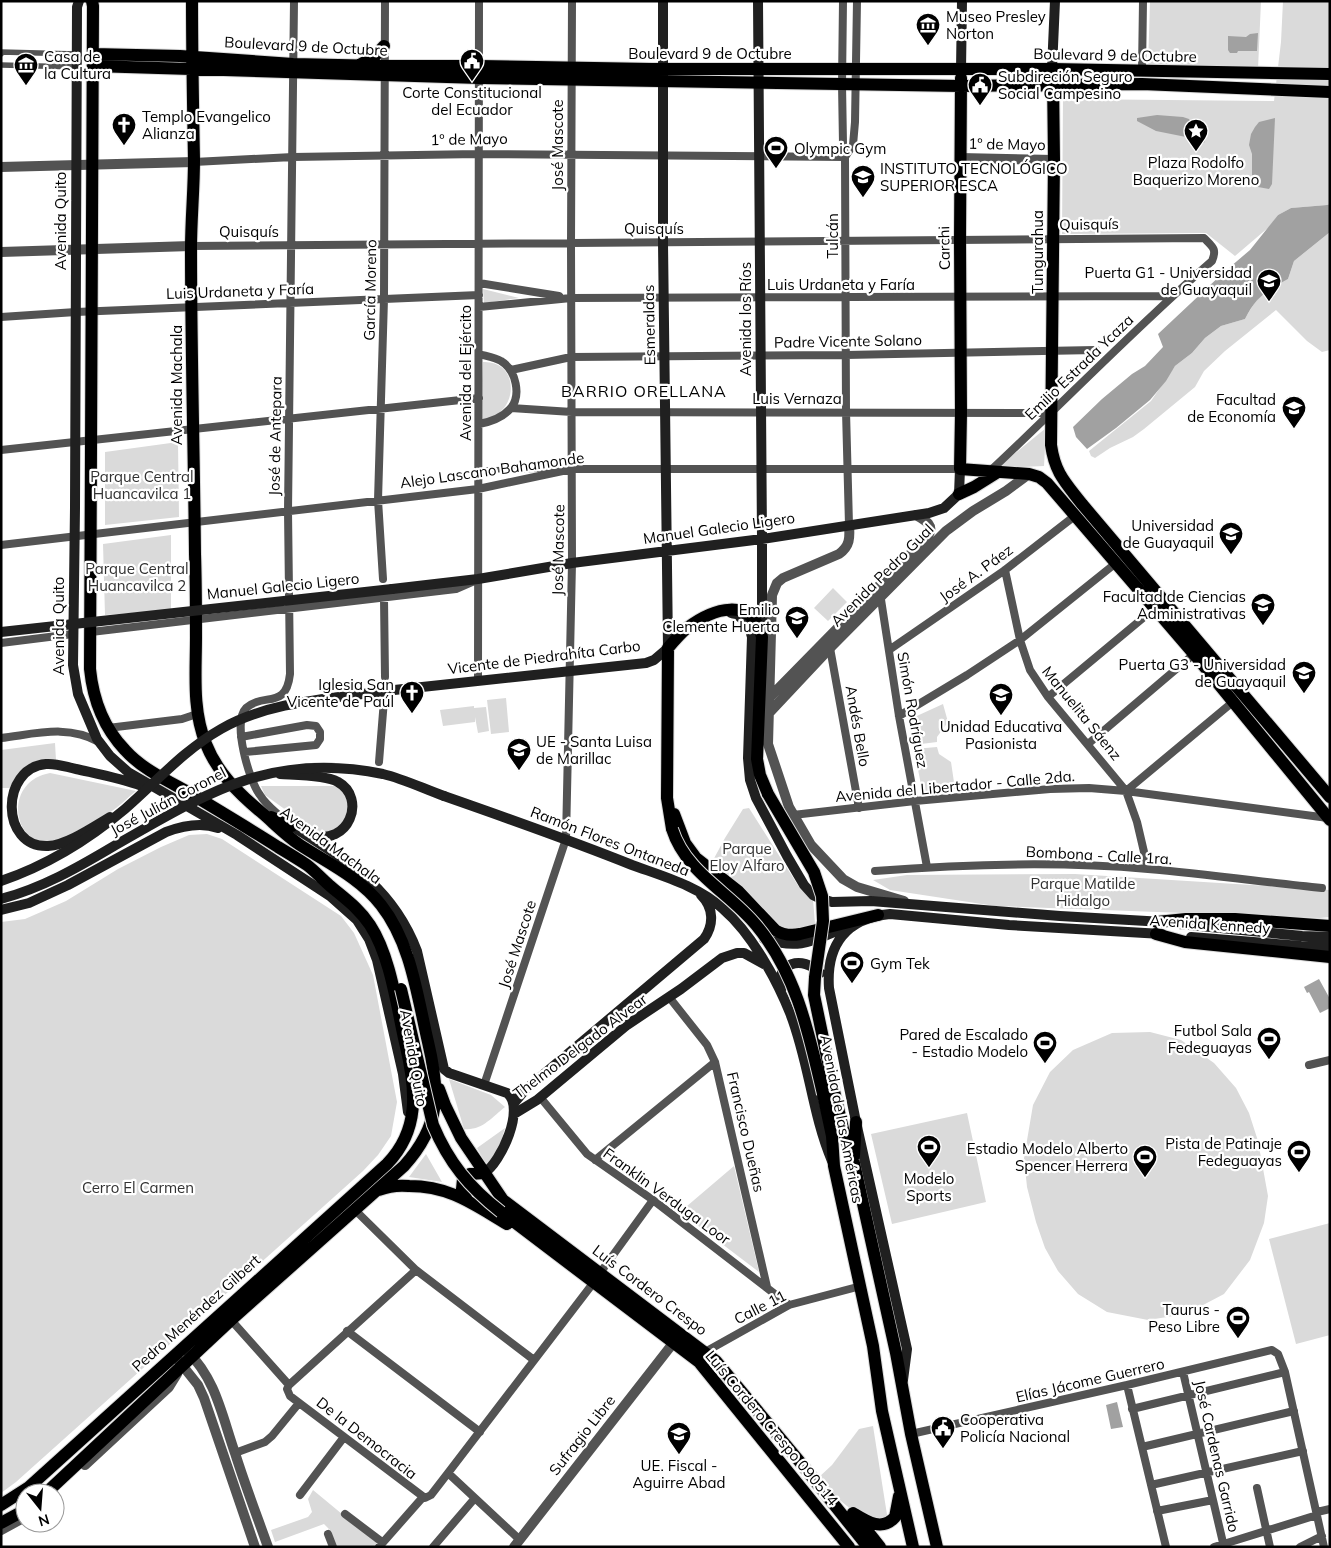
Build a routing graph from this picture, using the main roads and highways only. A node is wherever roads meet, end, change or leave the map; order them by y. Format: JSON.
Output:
{"nodes":[{"id":1,"x":79,"y":1,"type":"edge"},
{"id":2,"x":92,"y":1,"type":"edge"},
{"id":3,"x":192,"y":1,"type":"edge"},
{"id":4,"x":663,"y":1,"type":"edge"},
{"id":5,"x":758,"y":1,"type":"edge"},
{"id":6,"x":962,"y":1,"type":"edge"},
{"id":7,"x":1055,"y":1,"type":"edge"},
{"id":8,"x":384,"y":46,"type":"road end"},
{"id":9,"x":192,"y":56,"type":"junction"},
{"id":10,"x":93,"y":60,"type":"junction"},
{"id":11,"x":356,"y":65,"type":"junction"},
{"id":12,"x":293,"y":68,"type":"junction"},
{"id":13,"x":1052,"y":69,"type":"junction"},
{"id":14,"x":192,"y":70,"type":"junction"},
{"id":15,"x":211,"y":70,"type":"junction"},
{"id":16,"x":961,"y":70,"type":"junction"},
{"id":17,"x":384,"y":71,"type":"junction"},
{"id":18,"x":1329,"y":74,"type":"edge"},
{"id":19,"x":663,"y":75,"type":"junction"},
{"id":20,"x":758,"y":76,"type":"junction"},
{"id":21,"x":1052,"y":84,"type":"junction"},
{"id":22,"x":961,"y":86,"type":"junction"},
{"id":23,"x":1328,"y":92,"type":"edge"},
{"id":24,"x":960,"y":469,"type":"junction"},
{"id":25,"x":993,"y":472,"type":"junction"},
{"id":26,"x":959,"y":494,"type":"junction"},
{"id":27,"x":762,"y":539,"type":"junction"},
{"id":28,"x":666,"y":550,"type":"junction"},
{"id":29,"x":712,"y":615,"type":"junction"},
{"id":30,"x":1,"y":632,"type":"edge"},
{"id":31,"x":761,"y":643,"type":"junction"},
{"id":32,"x":668,"y":648,"type":"junction"},
{"id":33,"x":770,"y":682,"type":"road end"},
{"id":34,"x":387,"y":691,"type":"joint"},
{"id":35,"x":769,"y":716,"type":"road end"},
{"id":36,"x":758,"y":742,"type":"junction"},
{"id":37,"x":267,"y":773,"type":"junction"},
{"id":38,"x":158,"y":791,"type":"junction"},
{"id":39,"x":444,"y":796,"type":"joint"},
{"id":40,"x":1330,"y":797,"type":"edge"},
{"id":41,"x":667,"y":798,"type":"junction"},
{"id":42,"x":124,"y":810,"type":"junction"},
{"id":43,"x":260,"y":812,"type":"junction"},
{"id":44,"x":1329,"y":819,"type":"edge"},
{"id":45,"x":292,"y":826,"type":"junction"},
{"id":46,"x":237,"y":835,"type":"junction"},
{"id":47,"x":307,"y":865,"type":"junction"},
{"id":48,"x":1,"y":881,"type":"edge"},
{"id":49,"x":697,"y":891,"type":"junction"},
{"id":50,"x":1,"y":900,"type":"edge"},
{"id":51,"x":912,"y":904,"type":"joint"},
{"id":52,"x":1,"y":910,"type":"edge"},
{"id":53,"x":878,"y":915,"type":"junction"},
{"id":54,"x":865,"y":920,"type":"junction"},
{"id":55,"x":1326,"y":926,"type":"edge"},
{"id":56,"x":1157,"y":928,"type":"junction"},
{"id":57,"x":743,"y":929,"type":"junction"},
{"id":58,"x":1233,"y":935,"type":"junction"},
{"id":59,"x":1330,"y":937,"type":"edge"},
{"id":60,"x":1330,"y":947,"type":"edge"},
{"id":61,"x":1330,"y":957,"type":"edge"},
{"id":62,"x":765,"y":964,"type":"junction"},
{"id":63,"x":828,"y":988,"type":"junction"},
{"id":64,"x":781,"y":994,"type":"junction"},
{"id":65,"x":431,"y":1055,"type":"junction"},
{"id":66,"x":828,"y":1093,"type":"junction"},
{"id":67,"x":514,"y":1108,"type":"junction"},
{"id":68,"x":856,"y":1122,"type":"junction"},
{"id":69,"x":405,"y":1138,"type":"junction"},
{"id":70,"x":854,"y":1163,"type":"junction"},
{"id":71,"x":834,"y":1166,"type":"junction"},
{"id":72,"x":484,"y":1173,"type":"junction"},
{"id":73,"x":372,"y":1193,"type":"junction"},
{"id":74,"x":467,"y":1200,"type":"junction"},
{"id":75,"x":544,"y":1246,"type":"junction"},
{"id":76,"x":597,"y":1278,"type":"junction"},
{"id":77,"x":888,"y":1290,"type":"junction"},
{"id":78,"x":183,"y":1352,"type":"junction"},
{"id":79,"x":57,"y":1483,"type":"edge"},
{"id":80,"x":900,"y":1488,"type":"junction"},
{"id":81,"x":1,"y":1505,"type":"edge"},
{"id":82,"x":849,"y":1515,"type":"junction"},
{"id":83,"x":15,"y":1519,"type":"edge"},
{"id":84,"x":1,"y":1524,"type":"edge"},
{"id":85,"x":849,"y":1547,"type":"edge"},
{"id":86,"x":868,"y":1547,"type":"edge"},
{"id":87,"x":880,"y":1547,"type":"edge"},
{"id":88,"x":913,"y":1547,"type":"edge"},
{"id":89,"x":937,"y":1547,"type":"edge"}],
"edges":[{"from":1,"to":38,"type":"main road","name":"Avenida Quito"},
{"from":2,"to":10,"type":"main road","name":"Avenida Quito"},
{"from":3,"to":9,"type":"main road","name":"Avenida Machala"},
{"from":4,"to":19,"type":"main road","name":"Esmeraldas"},
{"from":5,"to":20,"type":"main road","name":"Avenida los Ríos"},
{"from":6,"to":16,"type":"main road","name":"Carchi"},
{"from":7,"to":13,"type":"main road","name":"Tungurahua"},
{"from":8,"to":11,"type":"main road"},
{"from":9,"to":10,"type":"main road","name":"Boulevard 9 de Octubre"},
{"from":9,"to":12,"type":"main road","name":"Boulevard 9 de Octubre"},
{"from":9,"to":14,"type":"main road","name":"Avenida Machala"},
{"from":9,"to":15,"type":"main road"},
{"from":10,"to":14,"type":"main road","name":"Boulevard 9 de Octubre"},
{"from":10,"to":47,"type":"main road","name":"Avenida Quito"},
{"from":11,"to":12,"type":"main road","name":"Boulevard 9 de Octubre"},
{"from":11,"to":17,"type":"main road","name":"Boulevard 9 de Octubre"},
{"from":12,"to":15,"type":"main road","name":"Boulevard 9 de Octubre"},
{"from":12,"to":17,"type":"main road","name":"Boulevard 9 de Octubre"},
{"from":13,"to":16,"type":"main road","name":"Boulevard 9 de Octubre"},
{"from":13,"to":18,"type":"main road","name":"Boulevard 9 de Octubre"},
{"from":13,"to":21,"type":"main road","name":"Tungurahua"},
{"from":14,"to":15,"type":"main road","name":"Boulevard 9 de Octubre"},
{"from":14,"to":43,"type":"main road","name":"Avenida Machala"},
{"from":16,"to":20,"type":"main road","name":"Boulevard 9 de Octubre"},
{"from":16,"to":22,"type":"main road","name":"Carchi"},
{"from":17,"to":19,"type":"main road","name":"Boulevard 9 de Octubre"},
{"from":19,"to":20,"type":"main road","name":"Boulevard 9 de Octubre"},
{"from":19,"to":28,"type":"main road","name":"Esmeraldas"},
{"from":20,"to":22,"type":"main road","name":"Boulevard 9 de Octubre"},
{"from":20,"to":27,"type":"main road","name":"Avenida los Ríos"},
{"from":21,"to":22,"type":"main road","name":"Boulevard 9 de Octubre"},
{"from":21,"to":23,"type":"main road","name":"Boulevard 9 de Octubre"},
{"from":21,"to":40,"type":"main road","name":"Tungurahua"},
{"from":22,"to":24,"type":"main road","name":"Carchi"},
{"from":24,"to":25,"type":"main road"},
{"from":24,"to":26,"type":"main road","name":"Carchi"},
{"from":25,"to":26,"type":"main road"},
{"from":25,"to":44,"type":"main road"},
{"from":26,"to":27,"type":"main road","name":"Manuel Galecio Ligero"},
{"from":27,"to":28,"type":"main road","name":"Manuel Galecio Ligero"},
{"from":27,"to":31,"type":"main road","name":"Avenida los Ríos"},
{"from":28,"to":30,"type":"main road","name":"Manuel Galecio Ligero","bridge":true},
{"from":28,"to":32,"type":"main road","name":"Esmeraldas"},
{"from":29,"to":31,"type":"main road"},
{"from":29,"to":32,"type":"main road","name":"Vicente de Piedrahíta Carbo"},
{"from":29,"to":51,"type":"main road","name":"Vicente de Piedrahíta Carbo"},
{"from":31,"to":33,"type":"main road"},
{"from":31,"to":36,"type":"main road","name":"Avenida de las Américas"},
{"from":32,"to":34,"type":"main road","name":"Vicente de Piedrahíta Carbo"},
{"from":32,"to":41,"type":"main road","name":"Avenida de las Américas"},
{"from":34,"to":42,"type":"main road","name":"José Julián Coronel","bridge":true},
{"from":35,"to":36,"type":"main road"},
{"from":36,"to":66,"type":"main road","name":"Avenida de las Américas","bridge":true},
{"from":37,"to":39,"type":"main road","name":"José Julián Coronel","bridge":true},
{"from":37,"to":45,"type":"main road","bridge":true},
{"from":37,"to":50,"type":"main road","name":"José Julián Coronel","bridge":true},
{"from":38,"to":42,"type":"main road","bridge":true},
{"from":38,"to":46,"type":"main road","name":"Avenida Quito"},
{"from":39,"to":49,"type":"main road","name":"Ramón Flores Ontaneda"},
{"from":41,"to":53,"type":"main road"},
{"from":41,"to":66,"type":"main road","name":"Avenida de las Américas","bridge":true},
{"from":42,"to":48,"type":"main road","name":"José Julián Coronel","bridge":true},
{"from":43,"to":45,"type":"main road"},
{"from":43,"to":65,"type":"main road","name":"Avenida Machala"},
{"from":45,"to":67,"type":"main road","name":"Avenida Machala"},
{"from":46,"to":52,"type":"main road"},
{"from":46,"to":69,"type":"main road","name":"Avenida Quito"},
{"from":47,"to":69,"type":"main road","name":"Avenida Quito"},
{"from":47,"to":75,"type":"main road","bridge":true},
{"from":49,"to":57,"type":"main road","name":"Ramón Flores Ontaneda"},
{"from":49,"to":67,"type":"main road","name":"Thelmo Delgado Alvear"},
{"from":51,"to":56,"type":"main road","name":"Avenida Kennedy"},
{"from":53,"to":54,"type":"main road"},
{"from":53,"to":56,"type":"main road","name":"Avenida Kennedy"},
{"from":54,"to":57,"type":"main road"},
{"from":54,"to":63,"type":"main road"},
{"from":55,"to":56,"type":"main road"},
{"from":56,"to":58,"type":"main road","name":"Avenida Kennedy"},
{"from":56,"to":61,"type":"main road"},
{"from":57,"to":62,"type":"main road","name":"Ramón Flores Ontaneda"},
{"from":58,"to":59,"type":"main road","name":"Avenida Kennedy"},
{"from":58,"to":60,"type":"main road","name":"Avenida Kennedy"},
{"from":62,"to":64,"type":"main road"},
{"from":62,"to":67,"type":"main road","name":"Thelmo Delgado Alvear"},
{"from":63,"to":64,"type":"main road"},
{"from":63,"to":68,"type":"main road","name":"Avenida de las Américas"},
{"from":64,"to":71,"type":"main road"},
{"from":65,"to":72,"type":"main road","name":"Luís Cordero Crespo"},
{"from":65,"to":73,"type":"main road","name":"Avenida Machala"},
{"from":66,"to":70,"type":"main road","name":"Avenida de las Américas"},
{"from":66,"to":71,"type":"main road","name":"Avenida de las Américas"},
{"from":67,"to":72,"type":"main road"},
{"from":68,"to":70,"type":"main road"},
{"from":68,"to":77,"type":"main road","name":"Avenida de las Américas"},
{"from":69,"to":78,"type":"main road","name":"Pedro Menéndez Gilbert"},
{"from":70,"to":77,"type":"main road","name":"Avenida de las Américas"},
{"from":71,"to":80,"type":"main road","name":"Avenida de las Américas"},
{"from":72,"to":74,"type":"main road"},
{"from":72,"to":76,"type":"main road","name":"Luís Cordero Crespo"},
{"from":73,"to":74,"type":"main road"},
{"from":73,"to":78,"type":"main road","name":"Pedro Menéndez Gilbert"},
{"from":74,"to":75,"type":"main road"},
{"from":75,"to":76,"type":"main road","name":"Luís Cordero Crespo 090514"},
{"from":76,"to":82,"type":"main road","name":"Luís Cordero Crespo"},
{"from":76,"to":85,"type":"main road","name":"Luís Cordero Crespo 090514"},
{"from":77,"to":89,"type":"main road","name":"Avenida de las Américas"},
{"from":78,"to":79,"type":"main road","name":"Pedro Menéndez Gilbert"},
{"from":78,"to":81,"type":"main road","name":"Pedro Menéndez Gilbert"},
{"from":80,"to":82,"type":"main road"},
{"from":80,"to":88,"type":"main road","name":"Avenida de las Américas"},
{"from":82,"to":86,"type":"main road","name":"Luís Cordero Crespo"},
{"from":82,"to":87,"type":"main road"},
{"from":83,"to":84,"type":"main road"}]}
